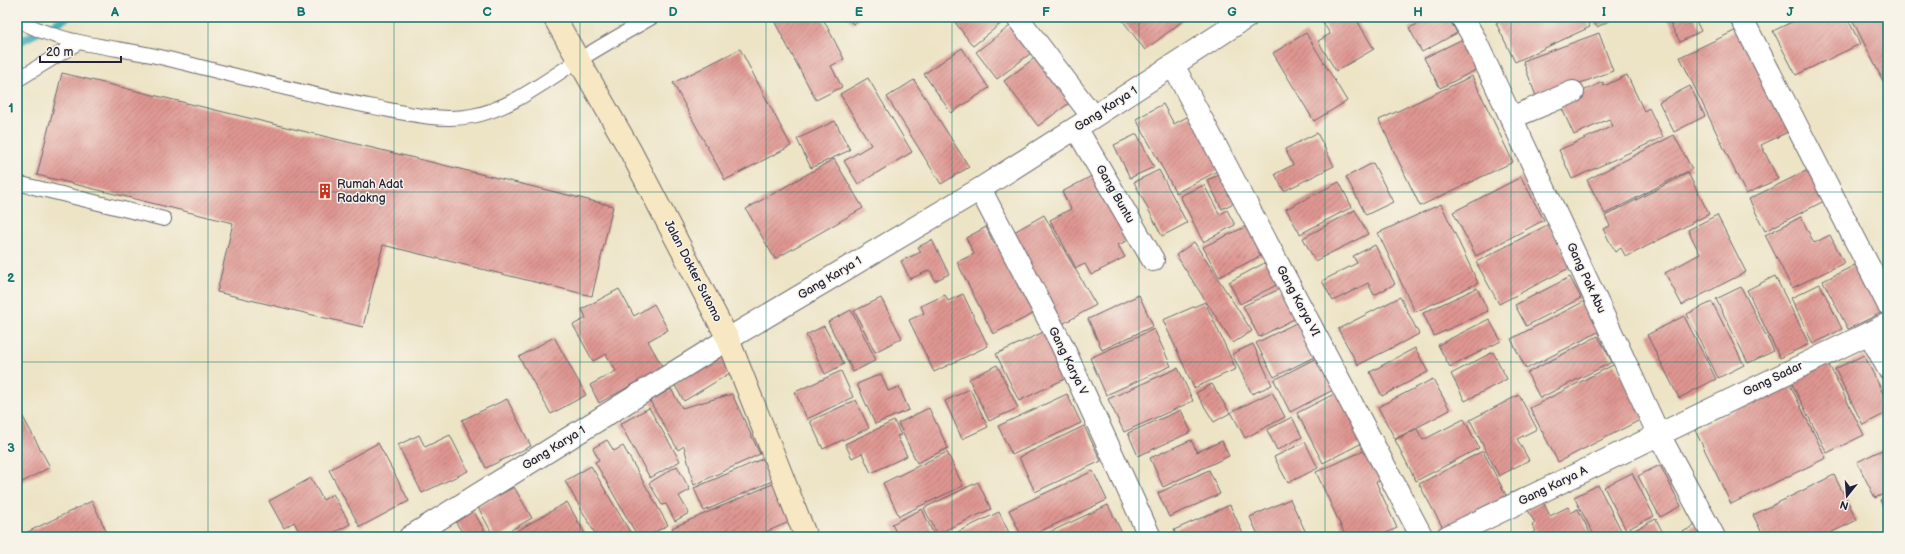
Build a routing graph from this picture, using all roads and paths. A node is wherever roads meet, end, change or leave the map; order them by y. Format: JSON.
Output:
{"nodes":[{"id":1,"x":554,"y":17,"type":"edge"},
{"id":2,"x":652,"y":17,"type":"edge"},
{"id":3,"x":1017,"y":17,"type":"edge"},
{"id":4,"x":1247,"y":17,"type":"edge"},
{"id":5,"x":1462,"y":17,"type":"edge"},
{"id":6,"x":1741,"y":17,"type":"edge"},
{"id":7,"x":17,"y":19,"type":"edge"},
{"id":8,"x":79,"y":42,"type":"junction"},
{"id":9,"x":579,"y":60,"type":"junction"},
{"id":10,"x":1174,"y":65,"type":"junction"},
{"id":11,"x":17,"y":80,"type":"edge"},
{"id":12,"x":1573,"y":92,"type":"dead end"},
{"id":13,"x":1511,"y":118,"type":"junction"},
{"id":14,"x":1085,"y":123,"type":"junction"},
{"id":15,"x":17,"y":184,"type":"edge"},
{"id":16,"x":980,"y":188,"type":"junction"},
{"id":17,"x":164,"y":219,"type":"dead end"},
{"id":18,"x":1153,"y":260,"type":"dead end"},
{"id":19,"x":1888,"y":304,"type":"edge"},
{"id":20,"x":1879,"y":328,"type":"edge"},
{"id":21,"x":728,"y":339,"type":"junction"},
{"id":22,"x":1888,"y":368,"type":"edge"},
{"id":23,"x":1659,"y":435,"type":"junction"},
{"id":24,"x":420,"y":534,"type":"edge"},
{"id":25,"x":806,"y":537,"type":"edge"},
{"id":26,"x":1150,"y":537,"type":"edge"},
{"id":27,"x":1422,"y":537,"type":"edge"},
{"id":28,"x":1447,"y":537,"type":"edge"},
{"id":29,"x":1714,"y":537,"type":"edge"}],
"edges":[{"from":1,"to":9,"type":"street","name":"Jalan Dokter Sutomo"},
{"from":2,"to":9,"type":"lane"},
{"from":3,"to":14,"type":"street","name":"Gang Buntu"},
{"from":4,"to":10,"type":"street","name":"Gang Karya 1"},
{"from":5,"to":13,"type":"street","name":"Gang Pak Abu"},
{"from":6,"to":19,"type":"street"},
{"from":7,"to":8,"type":"lane"},
{"from":8,"to":9,"type":"lane"},
{"from":8,"to":11,"type":"lane"},
{"from":9,"to":21,"type":"street","name":"Jalan Dokter Sutomo"},
{"from":10,"to":14,"type":"street","name":"Gang Karya 1"},
{"from":10,"to":27,"type":"street","name":"Gang Karya VI"},
{"from":12,"to":13,"type":"street"},
{"from":13,"to":23,"type":"street","name":"Gang Pak Abu"},
{"from":14,"to":16,"type":"street","name":"Gang Karya 1"},
{"from":14,"to":18,"type":"street","name":"Gang Buntu"},
{"from":15,"to":17,"type":"lane"},
{"from":16,"to":21,"type":"street","name":"Gang Karya 1"},
{"from":16,"to":26,"type":"street","name":"Gang Karya V"},
{"from":20,"to":22,"type":"street"},
{"from":20,"to":23,"type":"street","name":"Gang Sadar"},
{"from":21,"to":24,"type":"street","name":"Gang Karya 1"},
{"from":21,"to":25,"type":"street","name":"Jalan Dokter Sutomo"},
{"from":23,"to":28,"type":"street","name":"Gang Karya A"},
{"from":23,"to":29,"type":"street","name":"Gang Pak Abu"}]}
